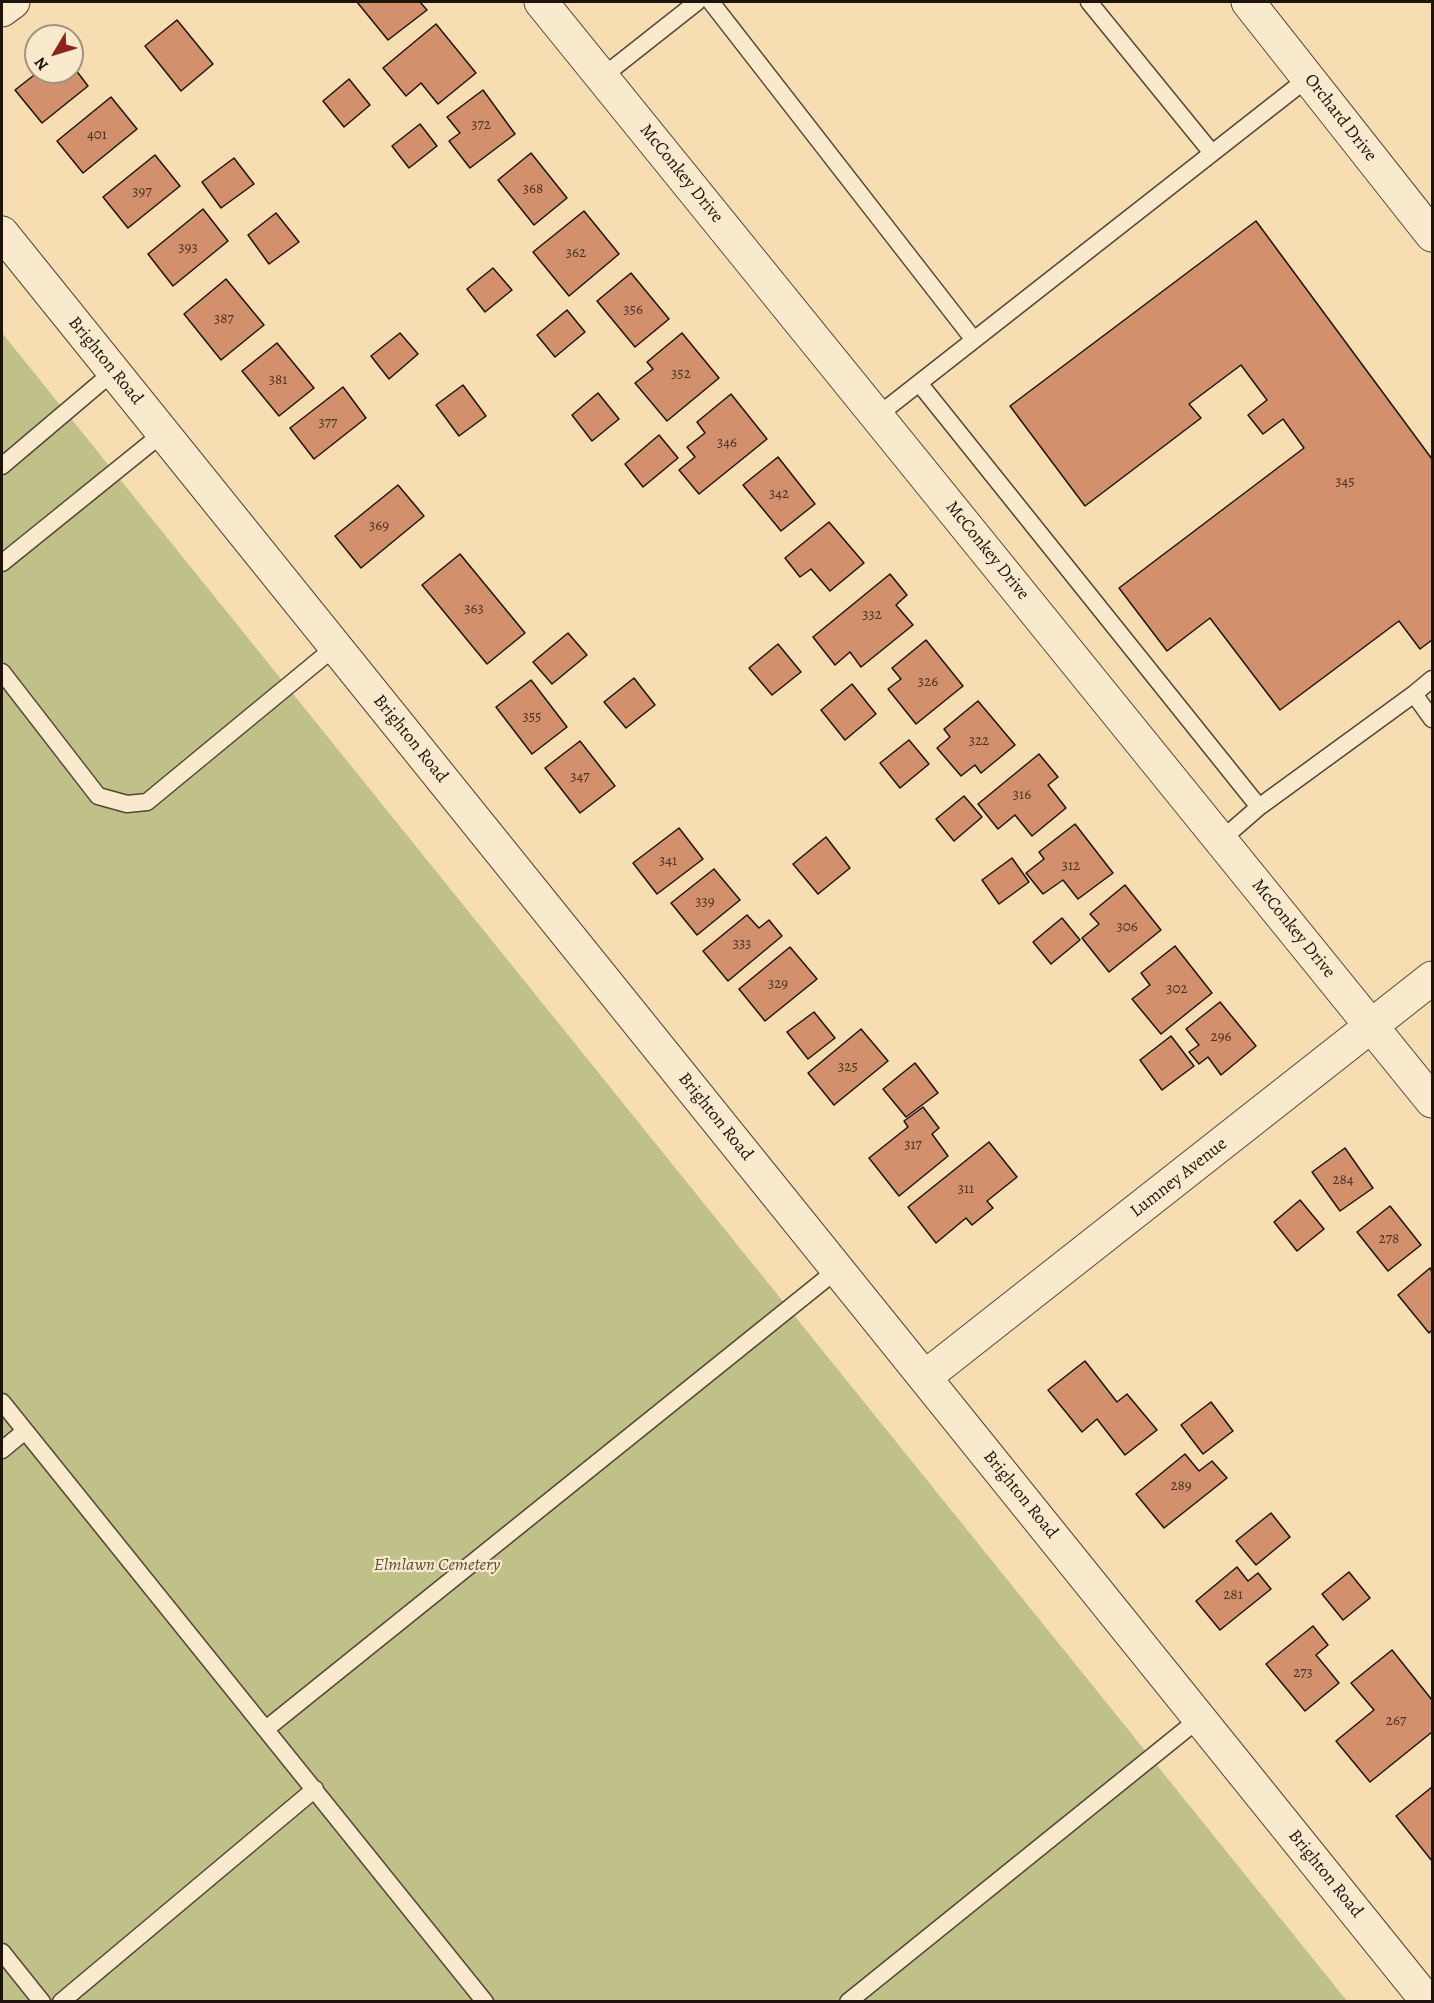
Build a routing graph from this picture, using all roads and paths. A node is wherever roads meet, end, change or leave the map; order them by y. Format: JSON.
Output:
{"nodes":[{"id":1,"x":13,"y":2,"type":"edge"},
{"id":2,"x":541,"y":2,"type":"edge"},
{"id":3,"x":697,"y":2,"type":"edge"},
{"id":4,"x":711,"y":2,"type":"edge"},
{"id":5,"x":1089,"y":2,"type":"edge"},
{"id":6,"x":1248,"y":2,"type":"edge"},
{"id":7,"x":2,"y":10,"type":"edge"},
{"id":8,"x":602,"y":77,"type":"junction"},
{"id":9,"x":1308,"y":78,"type":"junction"},
{"id":10,"x":1212,"y":153,"type":"junction"},
{"id":11,"x":2,"y":233,"type":"edge"},
{"id":12,"x":1432,"y":235,"type":"edge"},
{"id":13,"x":974,"y":340,"type":"junction"},
{"id":14,"x":113,"y":372,"type":"junction"},
{"id":15,"x":919,"y":383,"type":"junction"},
{"id":16,"x":877,"y":416,"type":"junction"},
{"id":17,"x":163,"y":433,"type":"junction"},
{"id":18,"x":2,"y":466,"type":"edge"},
{"id":19,"x":2,"y":563,"type":"edge"},
{"id":20,"x":335,"y":647,"type":"junction"},
{"id":21,"x":2,"y":672,"type":"edge"},
{"id":22,"x":1432,"y":679,"type":"edge"},
{"id":23,"x":1414,"y":694,"type":"junction"},
{"id":24,"x":1432,"y":719,"type":"edge"},
{"id":25,"x":1259,"y":807,"type":"junction"},
{"id":26,"x":1221,"y":840,"type":"junction"},
{"id":27,"x":1432,"y":978,"type":"edge"},
{"id":28,"x":1372,"y":1026,"type":"junction"},
{"id":29,"x":1432,"y":1101,"type":"edge"},
{"id":30,"x":838,"y":1269,"type":"junction"},
{"id":31,"x":925,"y":1377,"type":"junction"},
{"id":32,"x":2,"y":1402,"type":"edge"},
{"id":33,"x":25,"y":1431,"type":"junction"},
{"id":34,"x":2,"y":1450,"type":"edge"},
{"id":35,"x":1200,"y":1718,"type":"junction"},
{"id":36,"x":266,"y":1728,"type":"junction"},
{"id":37,"x":315,"y":1789,"type":"junction"},
{"id":38,"x":2,"y":1952,"type":"edge"},
{"id":39,"x":42,"y":2001,"type":"edge"},
{"id":40,"x":61,"y":2001,"type":"edge"},
{"id":41,"x":485,"y":2001,"type":"edge"},
{"id":42,"x":848,"y":2001,"type":"edge"},
{"id":43,"x":1428,"y":2001,"type":"edge"}],
"edges":[{"from":1,"to":7,"type":"street"},
{"from":2,"to":8,"type":"street","name":"McConkey Drive"},
{"from":3,"to":8,"type":"lane"},
{"from":4,"to":13,"type":"lane"},
{"from":5,"to":10,"type":"lane"},
{"from":6,"to":9,"type":"street","name":"Orchard Drive"},
{"from":8,"to":16,"type":"street","name":"McConkey Drive"},
{"from":9,"to":10,"type":"lane"},
{"from":9,"to":12,"type":"street","name":"Orchard Drive"},
{"from":10,"to":13,"type":"lane"},
{"from":11,"to":14,"type":"street","name":"Brighton Road"},
{"from":13,"to":15,"type":"lane"},
{"from":14,"to":17,"type":"street","name":"Brighton Road"},
{"from":14,"to":18,"type":"lane"},
{"from":15,"to":16,"type":"lane"},
{"from":15,"to":25,"type":"lane"},
{"from":16,"to":26,"type":"street","name":"McConkey Drive"},
{"from":17,"to":19,"type":"lane"},
{"from":17,"to":20,"type":"street","name":"Brighton Road"},
{"from":20,"to":21,"type":"lane"},
{"from":20,"to":30,"type":"street","name":"Brighton Road"},
{"from":22,"to":23,"type":"lane"},
{"from":23,"to":24,"type":"lane"},
{"from":23,"to":25,"type":"lane"},
{"from":25,"to":26,"type":"lane"},
{"from":26,"to":28,"type":"street","name":"McConkey Drive"},
{"from":27,"to":28,"type":"street","name":"Lumney Avenue"},
{"from":28,"to":29,"type":"street","name":"McConkey Drive"},
{"from":28,"to":31,"type":"street","name":"Lumney Avenue"},
{"from":30,"to":31,"type":"street","name":"Brighton Road"},
{"from":30,"to":36,"type":"lane"},
{"from":31,"to":35,"type":"street","name":"Brighton Road"},
{"from":32,"to":33,"type":"lane"},
{"from":33,"to":34,"type":"lane"},
{"from":33,"to":36,"type":"lane"},
{"from":35,"to":42,"type":"lane"},
{"from":35,"to":43,"type":"street","name":"Brighton Road"},
{"from":36,"to":37,"type":"lane"},
{"from":37,"to":40,"type":"lane"},
{"from":37,"to":41,"type":"lane"},
{"from":38,"to":39,"type":"lane"}]}
